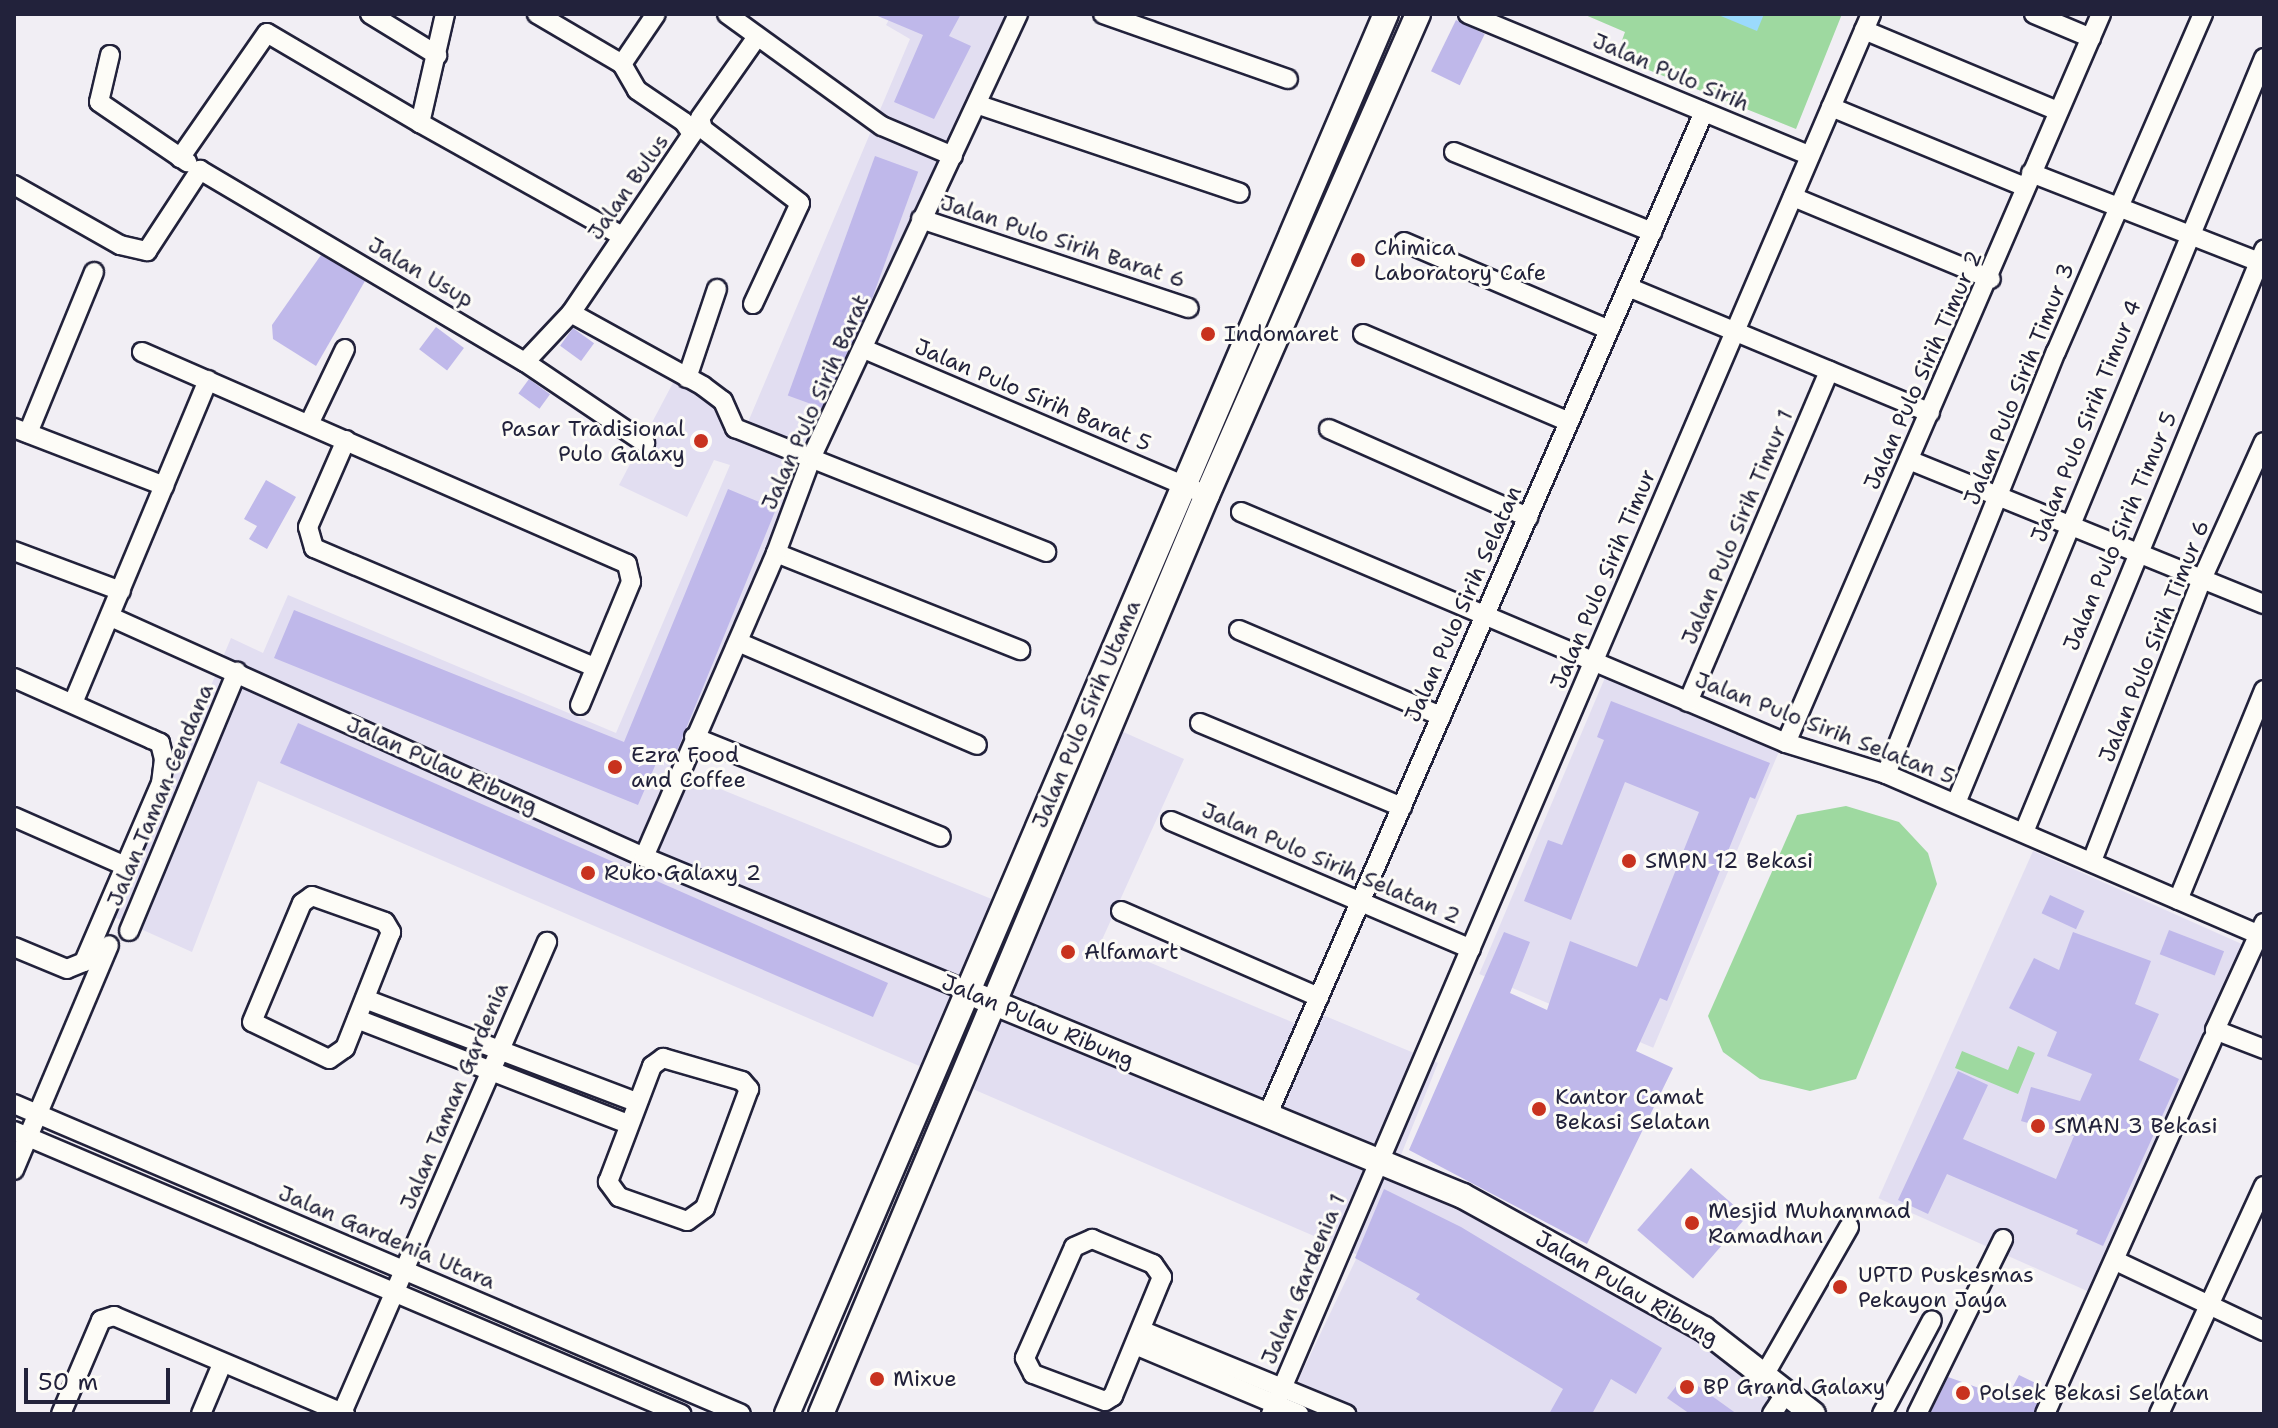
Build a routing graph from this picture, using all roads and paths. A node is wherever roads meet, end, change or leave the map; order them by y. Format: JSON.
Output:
{"nodes":[{"id":1,"x":370,"y":14,"type":"edge"},
{"id":2,"x":445,"y":14,"type":"edge"},
{"id":3,"x":537,"y":14,"type":"edge"},
{"id":4,"x":656,"y":14,"type":"edge"},
{"id":5,"x":727,"y":14,"type":"edge"},
{"id":6,"x":1018,"y":14,"type":"edge"},
{"id":7,"x":1103,"y":14,"type":"edge"},
{"id":8,"x":1386,"y":14,"type":"edge"},
{"id":9,"x":1418,"y":14,"type":"edge"},
{"id":10,"x":1468,"y":14,"type":"edge"},
{"id":11,"x":2034,"y":14,"type":"edge"},
{"id":12,"x":2101,"y":14,"type":"edge"},
{"id":13,"x":2203,"y":14,"type":"edge"},
{"id":14,"x":1868,"y":22,"type":"edge"},
{"id":15,"x":757,"y":37,"type":"junction"},
{"id":16,"x":2091,"y":38,"type":"junction"},
{"id":17,"x":110,"y":55,"type":"dead end"},
{"id":18,"x":437,"y":55,"type":"junction"},
{"id":19,"x":2264,"y":58,"type":"edge"},
{"id":20,"x":622,"y":64,"type":"junction"},
{"id":21,"x":1288,"y":79,"type":"dead end"},
{"id":22,"x":979,"y":105,"type":"junction"},
{"id":23,"x":1831,"y":107,"type":"junction"},
{"id":24,"x":2058,"y":111,"type":"junction"},
{"id":25,"x":1704,"y":112,"type":"junction"},
{"id":26,"x":420,"y":123,"type":"junction"},
{"id":27,"x":1454,"y":152,"type":"dead end"},
{"id":28,"x":953,"y":156,"type":"junction"},
{"id":29,"x":1810,"y":156,"type":"junction"},
{"id":30,"x":180,"y":158,"type":"junction"},
{"id":31,"x":200,"y":170,"type":"junction"},
{"id":32,"x":2028,"y":180,"type":"junction"},
{"id":33,"x":14,"y":185,"type":"edge"},
{"id":34,"x":1240,"y":193,"type":"dead end"},
{"id":35,"x":1793,"y":197,"type":"junction"},
{"id":36,"x":2119,"y":207,"type":"junction"},
{"id":37,"x":921,"y":219,"type":"junction"},
{"id":38,"x":1652,"y":232,"type":"junction"},
{"id":39,"x":2188,"y":235,"type":"junction"},
{"id":40,"x":622,"y":236,"type":"junction"},
{"id":41,"x":1404,"y":242,"type":"dead end"},
{"id":42,"x":2262,"y":259,"type":"edge"},
{"id":43,"x":94,"y":272,"type":"dead end"},
{"id":44,"x":1991,"y":279,"type":"junction"},
{"id":45,"x":1628,"y":287,"type":"junction"},
{"id":46,"x":717,"y":289,"type":"dead end"},
{"id":47,"x":753,"y":304,"type":"dead end"},
{"id":48,"x":1189,"y":308,"type":"dead end"},
{"id":49,"x":571,"y":313,"type":"junction"},
{"id":50,"x":1609,"y":330,"type":"junction"},
{"id":51,"x":1735,"y":332,"type":"junction"},
{"id":52,"x":1363,"y":334,"type":"dead end"},
{"id":53,"x":345,"y":349,"type":"dead end"},
{"id":54,"x":864,"y":349,"type":"junction"},
{"id":55,"x":142,"y":352,"type":"dead end"},
{"id":56,"x":525,"y":362,"type":"junction"},
{"id":57,"x":1829,"y":371,"type":"junction"},
{"id":58,"x":687,"y":378,"type":"junction"},
{"id":59,"x":208,"y":380,"type":"junction"},
{"id":60,"x":1930,"y":413,"type":"junction"},
{"id":61,"x":1569,"y":422,"type":"junction"},
{"id":62,"x":309,"y":424,"type":"junction"},
{"id":63,"x":1329,"y":429,"type":"dead end"},
{"id":64,"x":21,"y":431,"type":"edge"},
{"id":65,"x":346,"y":440,"type":"junction"},
{"id":66,"x":2264,"y":442,"type":"edge"},
{"id":67,"x":645,"y":443,"type":"dead end"},
{"id":68,"x":812,"y":456,"type":"junction"},
{"id":69,"x":1909,"y":460,"type":"junction"},
{"id":70,"x":1183,"y":485,"type":"junction"},
{"id":71,"x":164,"y":486,"type":"junction"},
{"id":72,"x":1207,"y":495,"type":"junction"},
{"id":73,"x":1999,"y":497,"type":"junction"},
{"id":74,"x":1241,"y":512,"type":"dead end"},
{"id":75,"x":1528,"y":517,"type":"junction"},
{"id":76,"x":2068,"y":527,"type":"junction"},
{"id":77,"x":14,"y":551,"type":"edge"},
{"id":78,"x":1046,"y":552,"type":"dead end"},
{"id":79,"x":776,"y":553,"type":"junction"},
{"id":80,"x":2135,"y":553,"type":"junction"},
{"id":81,"x":2202,"y":579,"type":"junction"},
{"id":82,"x":121,"y":591,"type":"junction"},
{"id":83,"x":2264,"y":604,"type":"edge"},
{"id":84,"x":1485,"y":615,"type":"junction"},
{"id":85,"x":111,"y":617,"type":"junction"},
{"id":86,"x":1239,"y":630,"type":"dead end"},
{"id":87,"x":738,"y":642,"type":"junction"},
{"id":88,"x":1020,"y":650,"type":"dead end"},
{"id":89,"x":1595,"y":661,"type":"junction"},
{"id":90,"x":595,"y":667,"type":"junction"},
{"id":91,"x":237,"y":672,"type":"junction"},
{"id":92,"x":14,"y":678,"type":"edge"},
{"id":93,"x":2264,"y":690,"type":"edge"},
{"id":94,"x":1688,"y":702,"type":"junction"},
{"id":95,"x":73,"y":703,"type":"junction"},
{"id":96,"x":580,"y":705,"type":"dead end"},
{"id":97,"x":1441,"y":716,"type":"junction"},
{"id":98,"x":1200,"y":723,"type":"dead end"},
{"id":99,"x":694,"y":737,"type":"junction"},
{"id":100,"x":1786,"y":743,"type":"junction"},
{"id":101,"x":977,"y":745,"type":"dead end"},
{"id":102,"x":1886,"y":774,"type":"junction"},
{"id":103,"x":1956,"y":803,"type":"junction"},
{"id":104,"x":1402,"y":807,"type":"junction"},
{"id":105,"x":14,"y":817,"type":"edge"},
{"id":106,"x":1171,"y":821,"type":"dead end"},
{"id":107,"x":2024,"y":832,"type":"junction"},
{"id":108,"x":941,"y":837,"type":"dead end"},
{"id":109,"x":644,"y":857,"type":"junction"},
{"id":110,"x":2092,"y":861,"type":"junction"},
{"id":111,"x":125,"y":866,"type":"junction"},
{"id":112,"x":2178,"y":900,"type":"junction"},
{"id":113,"x":1360,"y":902,"type":"junction"},
{"id":114,"x":1003,"y":910,"type":"junction"},
{"id":115,"x":1121,"y":911,"type":"dead end"},
{"id":116,"x":1028,"y":922,"type":"junction"},
{"id":117,"x":2261,"y":929,"type":"edge"},
{"id":118,"x":129,"y":931,"type":"dead end"},
{"id":119,"x":547,"y":942,"type":"dead end"},
{"id":120,"x":109,"y":945,"type":"dead end"},
{"id":121,"x":14,"y":947,"type":"edge"},
{"id":122,"x":1471,"y":949,"type":"junction"},
{"id":123,"x":967,"y":991,"type":"junction"},
{"id":124,"x":1319,"y":997,"type":"junction"},
{"id":125,"x":365,"y":999,"type":"junction"},
{"id":126,"x":993,"y":1002,"type":"junction"},
{"id":127,"x":357,"y":1019,"type":"junction"},
{"id":128,"x":2212,"y":1040,"type":"dead end"},
{"id":129,"x":2264,"y":1049,"type":"edge"},
{"id":130,"x":499,"y":1052,"type":"junction"},
{"id":131,"x":490,"y":1074,"type":"junction"},
{"id":132,"x":933,"y":1075,"type":"junction"},
{"id":133,"x":958,"y":1086,"type":"junction"},
{"id":134,"x":636,"y":1102,"type":"junction"},
{"id":135,"x":14,"y":1104,"type":"edge"},
{"id":136,"x":37,"y":1114,"type":"junction"},
{"id":137,"x":1267,"y":1116,"type":"junction"},
{"id":138,"x":628,"y":1124,"type":"junction"},
{"id":139,"x":21,"y":1134,"type":"edge"},
{"id":140,"x":1379,"y":1162,"type":"junction"},
{"id":141,"x":14,"y":1170,"type":"edge"},
{"id":142,"x":2264,"y":1186,"type":"edge"},
{"id":143,"x":1849,"y":1227,"type":"dead end"},
{"id":144,"x":2003,"y":1239,"type":"dead end"},
{"id":145,"x":2116,"y":1261,"type":"junction"},
{"id":146,"x":404,"y":1270,"type":"junction"},
{"id":147,"x":394,"y":1293,"type":"junction"},
{"id":148,"x":2212,"y":1308,"type":"junction"},
{"id":149,"x":1932,"y":1320,"type":"dead end"},
{"id":150,"x":2264,"y":1331,"type":"edge"},
{"id":151,"x":1138,"y":1338,"type":"junction"},
{"id":152,"x":814,"y":1353,"type":"junction"},
{"id":153,"x":222,"y":1364,"type":"junction"},
{"id":154,"x":842,"y":1365,"type":"junction"},
{"id":155,"x":1766,"y":1372,"type":"junction"},
{"id":156,"x":1787,"y":1391,"type":"junction"},
{"id":157,"x":1276,"y":1402,"type":"edge"},
{"id":158,"x":61,"y":1414,"type":"edge"},
{"id":159,"x":201,"y":1414,"type":"edge"},
{"id":160,"x":344,"y":1414,"type":"edge"},
{"id":161,"x":681,"y":1414,"type":"edge"},
{"id":162,"x":741,"y":1414,"type":"edge"},
{"id":163,"x":787,"y":1414,"type":"edge"},
{"id":164,"x":821,"y":1414,"type":"edge"},
{"id":165,"x":1299,"y":1414,"type":"edge"},
{"id":166,"x":1346,"y":1414,"type":"edge"},
{"id":167,"x":1772,"y":1414,"type":"edge"},
{"id":168,"x":1813,"y":1414,"type":"edge"},
{"id":169,"x":1882,"y":1414,"type":"edge"},
{"id":170,"x":1917,"y":1414,"type":"edge"},
{"id":171,"x":2045,"y":1414,"type":"edge"},
{"id":172,"x":2159,"y":1414,"type":"edge"}],
"edges":[{"from":1,"to":18,"type":"street"},
{"from":2,"to":18,"type":"street"},
{"from":3,"to":20,"type":"street","name":"Jalan Bulus"},
{"from":4,"to":20,"type":"street"},
{"from":5,"to":15,"type":"street"},
{"from":6,"to":22,"type":"street","name":"Jalan Pulo Sirih Barat"},
{"from":7,"to":21,"type":"street"},
{"from":8,"to":70,"type":"main road","name":"Jalan Pulo Sirih Utama"},
{"from":9,"to":72,"type":"main road","name":"Jalan Pulo Sirih Utama"},
{"from":10,"to":25,"type":"street","name":"Jalan Pulo Sirih"},
{"from":11,"to":16,"type":"street"},
{"from":12,"to":16,"type":"street","name":"Jalan Pulo Sirih Timur 2"},
{"from":13,"to":36,"type":"street","name":"Jalan Pulo Sirih Timur 3"},
{"from":14,"to":23,"type":"street","name":"Jalan Pulo Sirih Timur"},
{"from":14,"to":24,"type":"street"},
{"from":15,"to":28,"type":"street"},
{"from":15,"to":47,"type":"street"},
{"from":16,"to":24,"type":"street","name":"Jalan Pulo Sirih Timur 2"},
{"from":17,"to":30,"type":"street","name":"Jalan Usup"},
{"from":18,"to":26,"type":"street"},
{"from":19,"to":39,"type":"street","name":"Jalan Pulo Sirih Timur 4"},
{"from":20,"to":40,"type":"street","name":"Jalan Bulus"},
{"from":22,"to":28,"type":"street","name":"Jalan Pulo Sirih Barat"},
{"from":22,"to":34,"type":"street"},
{"from":23,"to":29,"type":"street","name":"Jalan Pulo Sirih Timur"},
{"from":23,"to":32,"type":"street"},
{"from":24,"to":32,"type":"street","name":"Jalan Pulo Sirih Timur 2"},
{"from":25,"to":29,"type":"street","name":"Jalan Pulo Sirih"},
{"from":25,"to":38,"type":"street","name":"Jalan Pulo Sirih Selatan"},
{"from":26,"to":30,"type":"street"},
{"from":26,"to":40,"type":"street"},
{"from":27,"to":38,"type":"street"},
{"from":28,"to":37,"type":"street","name":"Jalan Pulo Sirih Barat"},
{"from":29,"to":35,"type":"street","name":"Jalan Pulo Sirih Timur"},
{"from":30,"to":31,"type":"street","name":"Jalan Usup"},
{"from":31,"to":33,"type":"street"},
{"from":31,"to":56,"type":"street","name":"Jalan Usup"},
{"from":32,"to":36,"type":"street"},
{"from":32,"to":44,"type":"street","name":"Jalan Pulo Sirih Timur 2"},
{"from":35,"to":44,"type":"street"},
{"from":35,"to":51,"type":"street","name":"Jalan Pulo Sirih Timur"},
{"from":36,"to":39,"type":"street"},
{"from":36,"to":73,"type":"street","name":"Jalan Pulo Sirih Timur 3"},
{"from":37,"to":48,"type":"street","name":"Jalan Pulo Sirih Barat 6"},
{"from":37,"to":54,"type":"street","name":"Jalan Pulo Sirih Barat"},
{"from":38,"to":45,"type":"street","name":"Jalan Pulo Sirih Selatan"},
{"from":39,"to":42,"type":"street"},
{"from":39,"to":76,"type":"street","name":"Jalan Pulo Sirih Timur 4"},
{"from":40,"to":49,"type":"street","name":"Jalan Bulus"},
{"from":41,"to":50,"type":"street"},
{"from":42,"to":80,"type":"street","name":"Jalan Pulo Sirih Timur 5"},
{"from":43,"to":64,"type":"street"},
{"from":44,"to":60,"type":"street","name":"Jalan Pulo Sirih Timur 2"},
{"from":45,"to":50,"type":"street","name":"Jalan Pulo Sirih Selatan"},
{"from":45,"to":51,"type":"street"},
{"from":46,"to":58,"type":"street"},
{"from":49,"to":56,"type":"street"},
{"from":49,"to":58,"type":"street"},
{"from":50,"to":61,"type":"street","name":"Jalan Pulo Sirih Selatan"},
{"from":51,"to":57,"type":"street"},
{"from":51,"to":89,"type":"street","name":"Jalan Pulo Sirih Timur"},
{"from":52,"to":61,"type":"street"},
{"from":53,"to":62,"type":"street"},
{"from":54,"to":68,"type":"street","name":"Jalan Pulo Sirih Barat"},
{"from":54,"to":70,"type":"street","name":"Jalan Pulo Sirih Barat 5"},
{"from":55,"to":59,"type":"street"},
{"from":56,"to":67,"type":"street","name":"Jalan Usup"},
{"from":57,"to":60,"type":"street"},
{"from":57,"to":94,"type":"street","name":"Jalan Pulo Sirih Timur 1"},
{"from":58,"to":68,"type":"street"},
{"from":59,"to":62,"type":"street"},
{"from":59,"to":71,"type":"street"},
{"from":60,"to":69,"type":"street","name":"Jalan Pulo Sirih Timur 2"},
{"from":61,"to":75,"type":"street","name":"Jalan Pulo Sirih Selatan"},
{"from":62,"to":65,"type":"street"},
{"from":63,"to":75,"type":"street"},
{"from":64,"to":71,"type":"street"},
{"from":65,"to":90,"type":"street"},
{"from":65,"to":90,"type":"street"},
{"from":66,"to":81,"type":"street","name":"Jalan Pulo Sirih Timur 6"},
{"from":68,"to":78,"type":"street"},
{"from":68,"to":79,"type":"street","name":"Jalan Pulo Sirih Barat"},
{"from":69,"to":73,"type":"street"},
{"from":69,"to":100,"type":"street","name":"Jalan Pulo Sirih Timur 2"},
{"from":70,"to":72,"type":"street","name":"Jalan Pulo Sirih Barat 5"},
{"from":70,"to":114,"type":"main road","name":"Jalan Pulo Sirih Utama"},
{"from":71,"to":82,"type":"street"},
{"from":72,"to":116,"type":"main road","name":"Jalan Pulo Sirih Utama"},
{"from":73,"to":76,"type":"street"},
{"from":73,"to":102,"type":"street","name":"Jalan Pulo Sirih Timur 3"},
{"from":74,"to":84,"type":"street","name":"Jalan Pulo Sirih Selatan 5"},
{"from":75,"to":84,"type":"street","name":"Jalan Pulo Sirih Selatan"},
{"from":76,"to":80,"type":"street"},
{"from":76,"to":103,"type":"street","name":"Jalan Pulo Sirih Timur 4"},
{"from":77,"to":82,"type":"street"},
{"from":79,"to":87,"type":"street","name":"Jalan Pulo Sirih Barat"},
{"from":79,"to":88,"type":"street"},
{"from":80,"to":81,"type":"street"},
{"from":80,"to":107,"type":"street","name":"Jalan Pulo Sirih Timur 5"},
{"from":81,"to":83,"type":"street"},
{"from":81,"to":110,"type":"street","name":"Jalan Pulo Sirih Timur 6"},
{"from":82,"to":85,"type":"street"},
{"from":84,"to":89,"type":"street","name":"Jalan Pulo Sirih Selatan 5"},
{"from":84,"to":97,"type":"street","name":"Jalan Pulo Sirih Selatan"},
{"from":85,"to":91,"type":"street","name":"Jalan Taman Cendana"},
{"from":85,"to":95,"type":"street"},
{"from":86,"to":97,"type":"street"},
{"from":87,"to":99,"type":"street","name":"Jalan Pulo Sirih Barat"},
{"from":87,"to":101,"type":"street"},
{"from":89,"to":94,"type":"street","name":"Jalan Pulo Sirih Selatan 5"},
{"from":89,"to":122,"type":"street","name":"Jalan Pulo Sirih Timur"},
{"from":90,"to":96,"type":"street"},
{"from":91,"to":109,"type":"street","name":"Jalan Pulau Ribung"},
{"from":91,"to":118,"type":"street","name":"Jalan Taman Cendana"},
{"from":92,"to":95,"type":"street"},
{"from":93,"to":112,"type":"street"},
{"from":94,"to":100,"type":"street","name":"Jalan Pulo Sirih Selatan 5"},
{"from":95,"to":111,"type":"street"},
{"from":97,"to":104,"type":"street","name":"Jalan Pulo Sirih Selatan"},
{"from":98,"to":104,"type":"street"},
{"from":99,"to":108,"type":"street"},
{"from":99,"to":109,"type":"street","name":"Jalan Pulo Sirih Barat"},
{"from":100,"to":102,"type":"street","name":"Jalan Pulo Sirih Selatan 5"},
{"from":102,"to":103,"type":"street","name":"Jalan Pulo Sirih Selatan 5"},
{"from":103,"to":107,"type":"street","name":"Jalan Pulo Sirih Selatan 5"},
{"from":104,"to":113,"type":"street","name":"Jalan Pulo Sirih Selatan"},
{"from":105,"to":111,"type":"street"},
{"from":106,"to":113,"type":"street","name":"Jalan Pulo Sirih Selatan 2"},
{"from":107,"to":110,"type":"street","name":"Jalan Pulo Sirih Selatan 5"},
{"from":109,"to":123,"type":"street","name":"Jalan Pulau Ribung"},
{"from":110,"to":112,"type":"street","name":"Jalan Pulo Sirih Selatan 5"},
{"from":111,"to":121,"type":"street"},
{"from":112,"to":117,"type":"street","name":"Jalan Pulo Sirih Selatan 5"},
{"from":113,"to":122,"type":"street","name":"Jalan Pulo Sirih Selatan 2"},
{"from":113,"to":124,"type":"street","name":"Jalan Pulo Sirih Selatan"},
{"from":114,"to":116,"type":"main road"},
{"from":114,"to":123,"type":"main road","name":"Jalan Pulo Sirih Utama"},
{"from":115,"to":124,"type":"street"},
{"from":116,"to":126,"type":"main road","name":"Jalan Pulo Sirih Utama"},
{"from":117,"to":129,"type":"street"},
{"from":119,"to":130,"type":"street","name":"Jalan Taman Gardenia"},
{"from":120,"to":136,"type":"street"},
{"from":122,"to":140,"type":"street","name":"Jalan Pulo Sirih Timur"},
{"from":123,"to":126,"type":"main road","name":"Jalan Pulau Ribung"},
{"from":123,"to":132,"type":"main road","name":"Jalan Pulo Sirih Utama"},
{"from":124,"to":137,"type":"street","name":"Jalan Pulo Sirih Selatan"},
{"from":125,"to":127,"type":"street"},
{"from":125,"to":127,"type":"street"},
{"from":125,"to":130,"type":"street"},
{"from":126,"to":133,"type":"main road","name":"Jalan Pulo Sirih Utama"},
{"from":126,"to":137,"type":"main road","name":"Jalan Pulau Ribung"},
{"from":127,"to":131,"type":"street"},
{"from":128,"to":145,"type":"street"},
{"from":130,"to":131,"type":"street","name":"Jalan Taman Gardenia"},
{"from":130,"to":134,"type":"street"},
{"from":131,"to":138,"type":"street"},
{"from":131,"to":146,"type":"street","name":"Jalan Taman Gardenia"},
{"from":132,"to":133,"type":"main road"},
{"from":132,"to":152,"type":"main road","name":"Jalan Pulo Sirih Utama"},
{"from":133,"to":154,"type":"main road","name":"Jalan Pulo Sirih Utama"},
{"from":134,"to":138,"type":"street"},
{"from":134,"to":138,"type":"street"},
{"from":135,"to":136,"type":"street","name":"Jalan Gardenia Utara"},
{"from":136,"to":139,"type":"street"},
{"from":136,"to":146,"type":"street","name":"Jalan Gardenia Utara"},
{"from":137,"to":140,"type":"main road","name":"Jalan Pulau Ribung"},
{"from":139,"to":141,"type":"street"},
{"from":139,"to":147,"type":"street"},
{"from":140,"to":155,"type":"main road","name":"Jalan Pulau Ribung"},
{"from":140,"to":157,"type":"street","name":"Jalan Gardenia 1"},
{"from":142,"to":148,"type":"street"},
{"from":143,"to":155,"type":"street"},
{"from":144,"to":170,"type":"street"},
{"from":145,"to":148,"type":"street"},
{"from":145,"to":171,"type":"street"},
{"from":146,"to":147,"type":"street","name":"Jalan Taman Gardenia"},
{"from":146,"to":162,"type":"street","name":"Jalan Gardenia Utara"},
{"from":147,"to":160,"type":"street","name":"Jalan Taman Gardenia"},
{"from":147,"to":161,"type":"street"},
{"from":148,"to":150,"type":"street"},
{"from":148,"to":172,"type":"street"},
{"from":149,"to":169,"type":"street"},
{"from":151,"to":151,"type":"street"},
{"from":151,"to":157,"type":"street"},
{"from":152,"to":154,"type":"main road"},
{"from":152,"to":163,"type":"main road","name":"Jalan Pulo Sirih Utama"},
{"from":153,"to":158,"type":"street"},
{"from":153,"to":159,"type":"street"},
{"from":153,"to":160,"type":"street"},
{"from":154,"to":164,"type":"main road","name":"Jalan Pulo Sirih Utama"},
{"from":155,"to":156,"type":"main road","name":"Jalan Pulau Ribung"},
{"from":156,"to":167,"type":"street"},
{"from":156,"to":168,"type":"main road","name":"Jalan Pulau Ribung"},
{"from":157,"to":165,"type":"street"},
{"from":157,"to":166,"type":"street"}]}
